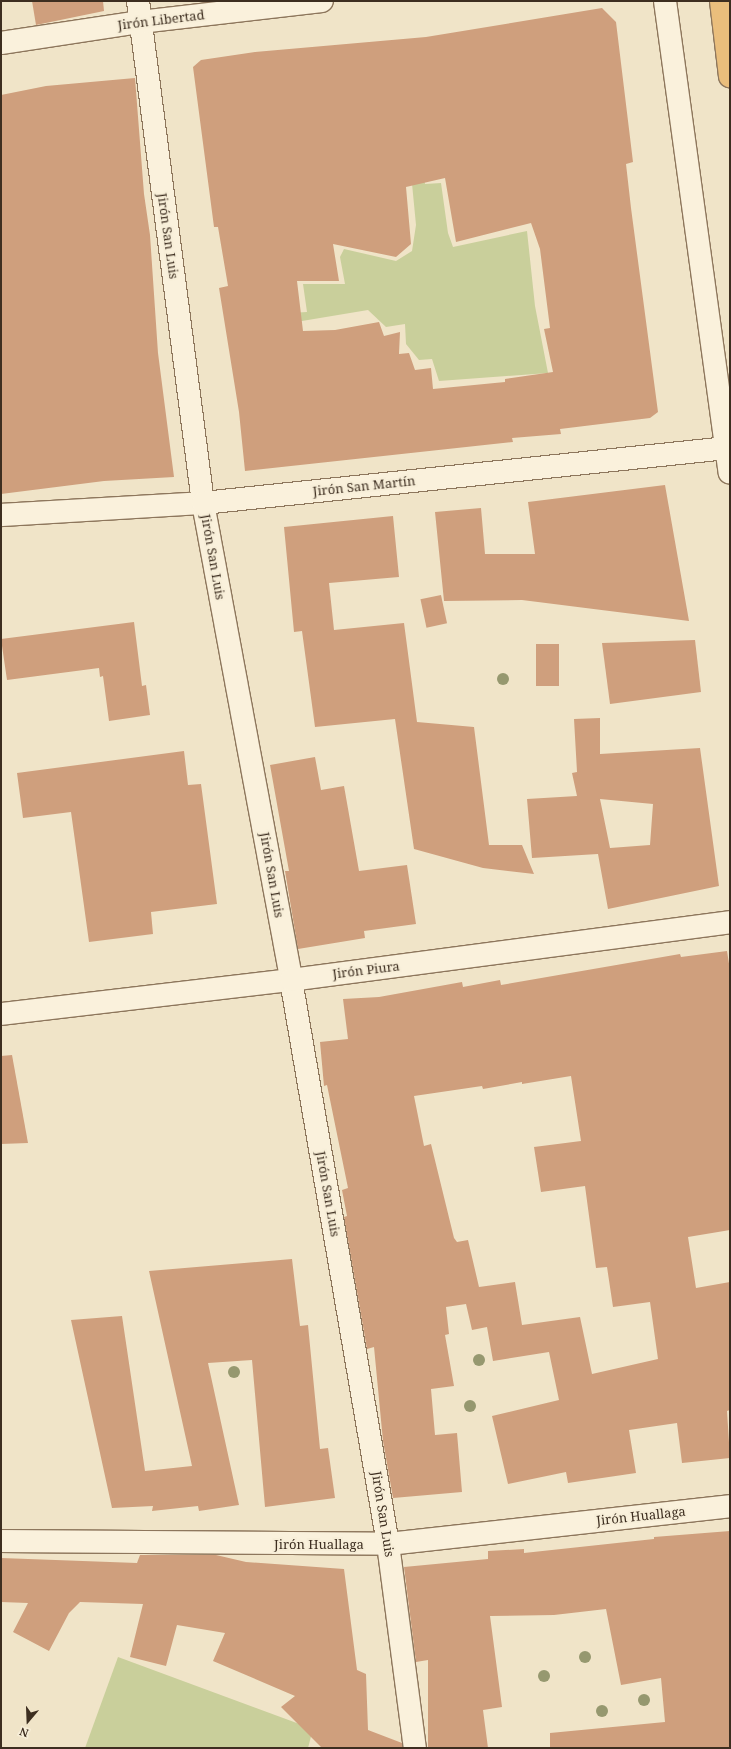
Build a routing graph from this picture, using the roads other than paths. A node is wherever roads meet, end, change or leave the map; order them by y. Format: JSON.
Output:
{"nodes":[{"id":1,"x":322,"y":1,"type":"edge"},
{"id":2,"x":665,"y":1,"type":"edge"},
{"id":3,"x":721,"y":1,"type":"edge"},
{"id":4,"x":139,"y":12,"type":"edge"},
{"id":5,"x":1,"y":43,"type":"edge"},
{"id":6,"x":730,"y":76,"type":"edge"},
{"id":7,"x":727,"y":448,"type":"junction"},
{"id":8,"x":730,"y":473,"type":"edge"},
{"id":9,"x":203,"y":503,"type":"junction"},
{"id":10,"x":1,"y":515,"type":"edge"},
{"id":11,"x":730,"y":922,"type":"edge"},
{"id":12,"x":291,"y":980,"type":"junction"},
{"id":13,"x":1,"y":1014,"type":"edge"},
{"id":14,"x":730,"y":1506,"type":"edge"},
{"id":15,"x":1,"y":1541,"type":"edge"},
{"id":16,"x":388,"y":1544,"type":"junction"},
{"id":17,"x":415,"y":1748,"type":"edge"}],
"edges":[{"from":1,"to":4,"type":"street","name":"Jirón Libertad"},
{"from":2,"to":7,"type":"street"},
{"from":3,"to":6,"type":"highway"},
{"from":4,"to":5,"type":"street","name":"Jirón Libertad"},
{"from":4,"to":9,"type":"street","name":"Jirón San Luis"},
{"from":7,"to":8,"type":"street"},
{"from":7,"to":9,"type":"street","name":"Jirón San Martín"},
{"from":9,"to":10,"type":"street","name":"Jirón San Martín"},
{"from":9,"to":12,"type":"street","name":"Jirón San Luis"},
{"from":11,"to":12,"type":"street","name":"Jirón Piura"},
{"from":12,"to":13,"type":"street","name":"Jirón Piura"},
{"from":12,"to":16,"type":"street","name":"Jirón San Luis"},
{"from":14,"to":16,"type":"street","name":"Jirón Huallaga"},
{"from":15,"to":16,"type":"street","name":"Jirón Huallaga"},
{"from":16,"to":17,"type":"street","name":"Jirón San Luis"}]}
